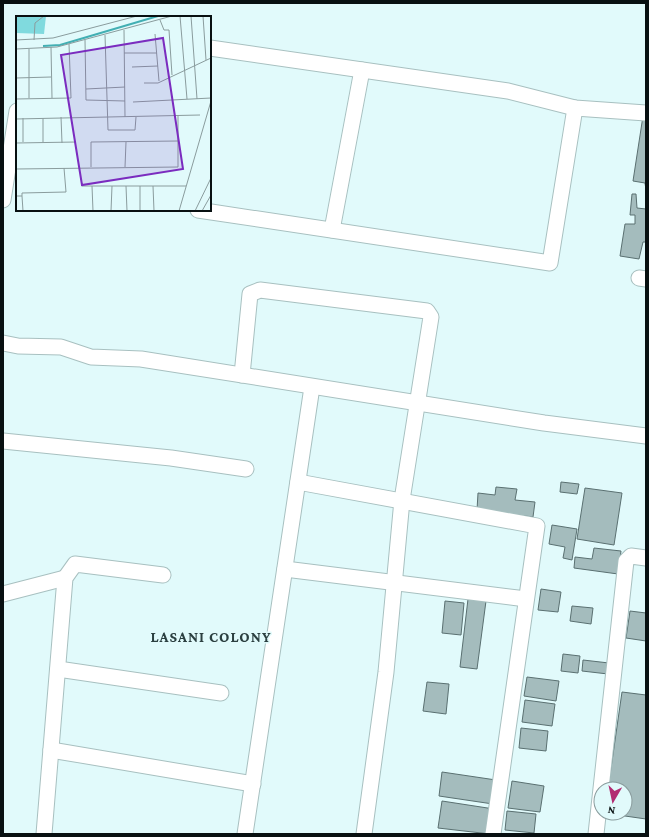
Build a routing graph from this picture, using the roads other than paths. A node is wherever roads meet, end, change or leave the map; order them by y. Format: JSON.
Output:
{"nodes":[{"id":1,"x":211,"y":48,"type":"edge"},
{"id":2,"x":362,"y":70,"type":"junction"},
{"id":3,"x":575,"y":108,"type":"junction"},
{"id":4,"x":646,"y":114,"type":"edge"},
{"id":5,"x":16,"y":125,"type":"edge"},
{"id":6,"x":12,"y":182,"type":"edge"},
{"id":7,"x":3,"y":200,"type":"edge"},
{"id":8,"x":205,"y":211,"type":"edge"},
{"id":9,"x":332,"y":230,"type":"junction"},
{"id":10,"x":3,"y":343,"type":"edge"},
{"id":11,"x":242,"y":375,"type":"junction"},
{"id":12,"x":312,"y":387,"type":"junction"},
{"id":13,"x":418,"y":403,"type":"junction"},
{"id":14,"x":646,"y":436,"type":"edge"},
{"id":15,"x":3,"y":442,"type":"edge"},
{"id":16,"x":246,"y":469,"type":"dead end"},
{"id":17,"x":298,"y":482,"type":"junction"},
{"id":18,"x":402,"y":500,"type":"junction"},
{"id":19,"x":646,"y":558,"type":"edge"},
{"id":20,"x":285,"y":569,"type":"junction"},
{"id":21,"x":163,"y":575,"type":"dead end"},
{"id":22,"x":65,"y":578,"type":"junction"},
{"id":23,"x":395,"y":583,"type":"junction"},
{"id":24,"x":3,"y":594,"type":"edge"},
{"id":25,"x":526,"y":599,"type":"junction"},
{"id":26,"x":58,"y":669,"type":"junction"},
{"id":27,"x":221,"y":693,"type":"dead end"},
{"id":28,"x":51,"y":750,"type":"junction"},
{"id":29,"x":253,"y":784,"type":"junction"},
{"id":30,"x":44,"y":834,"type":"edge"},
{"id":31,"x":245,"y":834,"type":"edge"},
{"id":32,"x":364,"y":834,"type":"edge"},
{"id":33,"x":493,"y":834,"type":"edge"},
{"id":34,"x":596,"y":834,"type":"edge"}],
"edges":[{"from":1,"to":2,"type":"street"},
{"from":2,"to":3,"type":"street"},
{"from":2,"to":9,"type":"street"},
{"from":3,"to":4,"type":"street"},
{"from":3,"to":9,"type":"street"},
{"from":5,"to":6,"type":"street"},
{"from":6,"to":7,"type":"street"},
{"from":8,"to":9,"type":"street"},
{"from":10,"to":11,"type":"street"},
{"from":11,"to":12,"type":"street"},
{"from":11,"to":13,"type":"street"},
{"from":12,"to":13,"type":"street"},
{"from":12,"to":17,"type":"street"},
{"from":13,"to":14,"type":"street"},
{"from":13,"to":18,"type":"street"},
{"from":15,"to":16,"type":"street"},
{"from":17,"to":18,"type":"street"},
{"from":17,"to":20,"type":"street"},
{"from":18,"to":23,"type":"street"},
{"from":18,"to":25,"type":"street"},
{"from":19,"to":34,"type":"street"},
{"from":20,"to":23,"type":"street"},
{"from":20,"to":29,"type":"street"},
{"from":21,"to":22,"type":"street"},
{"from":22,"to":24,"type":"street"},
{"from":22,"to":26,"type":"street"},
{"from":23,"to":25,"type":"street"},
{"from":23,"to":32,"type":"street"},
{"from":25,"to":33,"type":"street"},
{"from":26,"to":27,"type":"street"},
{"from":26,"to":28,"type":"street"},
{"from":28,"to":29,"type":"street"},
{"from":28,"to":30,"type":"street"},
{"from":29,"to":31,"type":"street"}]}
